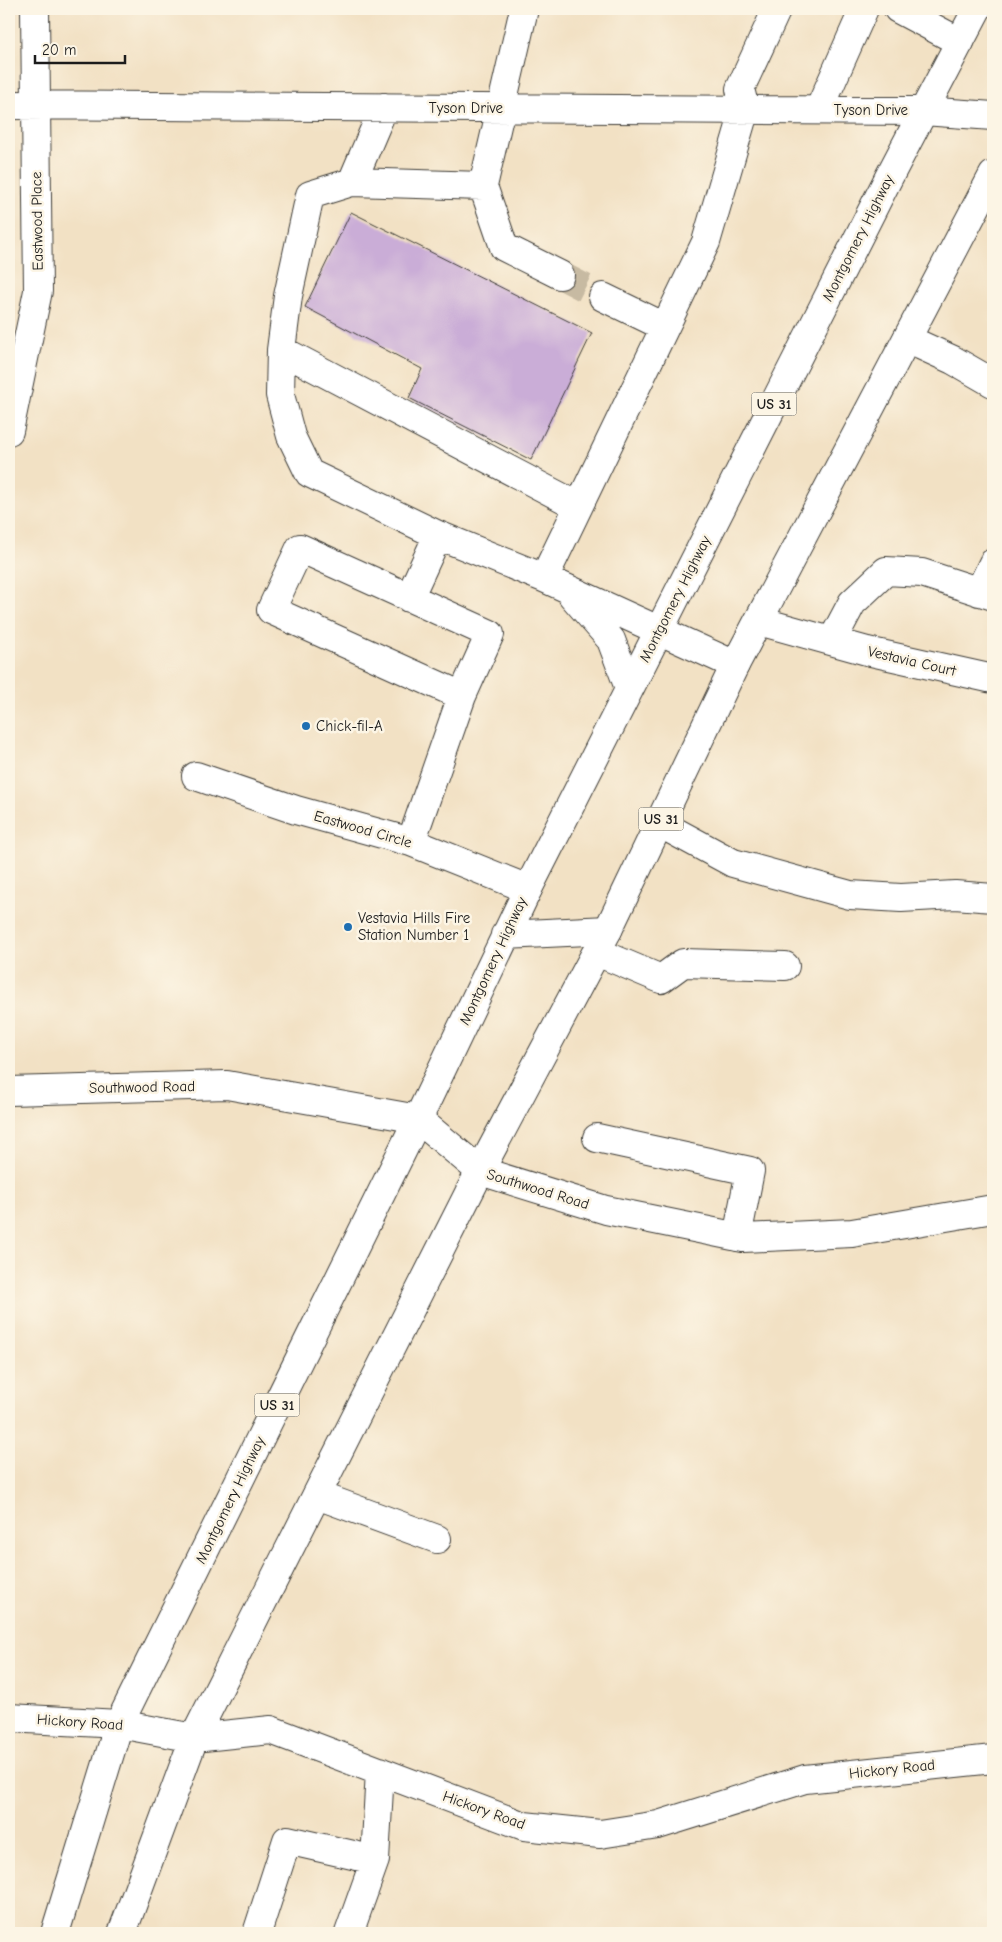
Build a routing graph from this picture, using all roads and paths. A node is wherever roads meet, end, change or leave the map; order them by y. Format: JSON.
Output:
{"nodes":[{"id":1,"x":35,"y":9,"type":"edge"},
{"id":2,"x":524,"y":9,"type":"edge"},
{"id":3,"x":777,"y":9,"type":"edge"},
{"id":4,"x":864,"y":9,"type":"edge"},
{"id":5,"x":898,"y":9,"type":"edge"},
{"id":6,"x":977,"y":9,"type":"edge"},
{"id":7,"x":960,"y":42,"type":"junction"},
{"id":8,"x":22,"y":105,"type":"edge"},
{"id":9,"x":384,"y":107,"type":"junction"},
{"id":10,"x":502,"y":108,"type":"junction"},
{"id":11,"x":745,"y":109,"type":"junction"},
{"id":12,"x":819,"y":110,"type":"junction"},
{"id":13,"x":923,"y":111,"type":"junction"},
{"id":14,"x":993,"y":116,"type":"edge"},
{"id":15,"x":993,"y":175,"type":"edge"},
{"id":16,"x":352,"y":182,"type":"junction"},
{"id":17,"x":484,"y":186,"type":"junction"},
{"id":18,"x":560,"y":275,"type":"tunnel mouth"},
{"id":19,"x":603,"y":297,"type":"tunnel mouth"},
{"id":20,"x":665,"y":327,"type":"junction"},
{"id":21,"x":907,"y":339,"type":"junction"},
{"id":22,"x":281,"y":350,"type":"junction"},
{"id":23,"x":993,"y":383,"type":"edge"},
{"id":24,"x":9,"y":430,"type":"edge"},
{"id":25,"x":578,"y":506,"type":"junction"},
{"id":26,"x":438,"y":535,"type":"junction"},
{"id":27,"x":993,"y":563,"type":"edge"},
{"id":28,"x":555,"y":583,"type":"junction"},
{"id":29,"x":986,"y":594,"type":"edge"},
{"id":30,"x":410,"y":598,"type":"junction"},
{"id":31,"x":759,"y":621,"type":"junction"},
{"id":32,"x":659,"y":631,"type":"junction"},
{"id":33,"x":832,"y":641,"type":"junction"},
{"id":34,"x":735,"y":665,"type":"junction"},
{"id":35,"x":993,"y":679,"type":"edge"},
{"id":36,"x":629,"y":688,"type":"junction"},
{"id":37,"x":462,"y":696,"type":"junction"},
{"id":38,"x":196,"y":776,"type":"dead end"},
{"id":39,"x":660,"y":823,"type":"junction"},
{"id":40,"x":411,"y":842,"type":"junction"},
{"id":41,"x":528,"y":889,"type":"junction"},
{"id":42,"x":993,"y":898,"type":"edge"},
{"id":43,"x":506,"y":935,"type":"junction"},
{"id":44,"x":602,"y":941,"type":"junction"},
{"id":45,"x":785,"y":966,"type":"dead end"},
{"id":46,"x":9,"y":1091,"type":"edge"},
{"id":47,"x":418,"y":1119,"type":"junction"},
{"id":48,"x":597,"y":1138,"type":"dead end"},
{"id":49,"x":480,"y":1171,"type":"junction"},
{"id":50,"x":993,"y":1209,"type":"edge"},
{"id":51,"x":737,"y":1237,"type":"junction"},
{"id":52,"x":317,"y":1495,"type":"junction"},
{"id":53,"x":437,"y":1540,"type":"dead end"},
{"id":54,"x":9,"y":1718,"type":"edge"},
{"id":55,"x":119,"y":1724,"type":"junction"},
{"id":56,"x":194,"y":1738,"type":"junction"},
{"id":57,"x":993,"y":1759,"type":"edge"},
{"id":58,"x":380,"y":1771,"type":"junction"},
{"id":59,"x":375,"y":1860,"type":"junction"},
{"id":60,"x":55,"y":1933,"type":"edge"},
{"id":61,"x":122,"y":1933,"type":"edge"},
{"id":62,"x":257,"y":1933,"type":"edge"},
{"id":63,"x":349,"y":1933,"type":"edge"}],
"edges":[{"from":1,"to":8,"type":"street","name":"Eastwood Place"},
{"from":2,"to":10,"type":"street"},
{"from":3,"to":11,"type":"street"},
{"from":4,"to":12,"type":"street"},
{"from":5,"to":7,"type":"street"},
{"from":6,"to":7,"type":"street","name":"Montgomery Highway","number":"US 31"},
{"from":7,"to":13,"type":"street","name":"Montgomery Highway","number":"US 31"},
{"from":8,"to":9,"type":"street","name":"Tyson Drive"},
{"from":8,"to":24,"type":"street","name":"Eastwood Place"},
{"from":9,"to":10,"type":"street","name":"Tyson Drive"},
{"from":9,"to":16,"type":"street"},
{"from":10,"to":11,"type":"street","name":"Tyson Drive"},
{"from":10,"to":17,"type":"street"},
{"from":11,"to":12,"type":"street","name":"Tyson Drive"},
{"from":11,"to":20,"type":"street"},
{"from":12,"to":13,"type":"street","name":"Tyson Drive"},
{"from":13,"to":14,"type":"street","name":"Tyson Drive"},
{"from":13,"to":32,"type":"street","name":"Montgomery Highway","number":"US 31"},
{"from":15,"to":21,"type":"street","number":"US 31"},
{"from":16,"to":17,"type":"street"},
{"from":16,"to":22,"type":"street"},
{"from":17,"to":18,"type":"street"},
{"from":19,"to":20,"type":"street"},
{"from":20,"to":25,"type":"street"},
{"from":21,"to":23,"type":"street"},
{"from":21,"to":31,"type":"street","number":"US 31"},
{"from":22,"to":25,"type":"street"},
{"from":22,"to":26,"type":"street"},
{"from":25,"to":28,"type":"street"},
{"from":26,"to":28,"type":"street"},
{"from":26,"to":30,"type":"street"},
{"from":27,"to":29,"type":"street"},
{"from":28,"to":32,"type":"street"},
{"from":28,"to":36,"type":"street"},
{"from":29,"to":33,"type":"street"},
{"from":30,"to":37,"type":"street"},
{"from":30,"to":37,"type":"street"},
{"from":31,"to":33,"type":"street","name":"Vestavia Court"},
{"from":31,"to":34,"type":"street","number":"US 31"},
{"from":32,"to":34,"type":"street"},
{"from":32,"to":36,"type":"street","name":"Montgomery Highway","number":"US 31"},
{"from":33,"to":35,"type":"street","name":"Vestavia Court"},
{"from":34,"to":39,"type":"street","number":"US 31"},
{"from":36,"to":41,"type":"street","name":"Montgomery Highway","number":"US 31"},
{"from":37,"to":40,"type":"street"},
{"from":38,"to":40,"type":"street","name":"Eastwood Circle"},
{"from":39,"to":42,"type":"street"},
{"from":39,"to":44,"type":"street","number":"US 31"},
{"from":40,"to":41,"type":"street","name":"Eastwood Circle"},
{"from":41,"to":43,"type":"street","name":"Montgomery Highway","number":"US 31"},
{"from":43,"to":44,"type":"street"},
{"from":43,"to":47,"type":"street","name":"Montgomery Highway","number":"US 31"},
{"from":44,"to":45,"type":"street"},
{"from":44,"to":49,"type":"street","number":"US 31"},
{"from":46,"to":47,"type":"street","name":"Southwood Road"},
{"from":47,"to":49,"type":"street","name":"Southwood Road"},
{"from":47,"to":55,"type":"street","name":"Montgomery Highway","number":"US 31"},
{"from":48,"to":51,"type":"street"},
{"from":49,"to":51,"type":"street","name":"Southwood Road"},
{"from":49,"to":52,"type":"street","number":"US 31"},
{"from":50,"to":51,"type":"street","name":"Southwood Road"},
{"from":52,"to":53,"type":"street"},
{"from":52,"to":56,"type":"street","number":"US 31"},
{"from":54,"to":55,"type":"street","name":"Hickory Road"},
{"from":55,"to":56,"type":"street","name":"Hickory Road"},
{"from":55,"to":60,"type":"street","name":"Montgomery Highway","number":"US 31"},
{"from":56,"to":58,"type":"street","name":"Hickory Road"},
{"from":56,"to":61,"type":"street","number":"US 31"},
{"from":57,"to":58,"type":"street","name":"Hickory Road"},
{"from":58,"to":59,"type":"street"},
{"from":59,"to":62,"type":"street"},
{"from":59,"to":63,"type":"street"}]}
